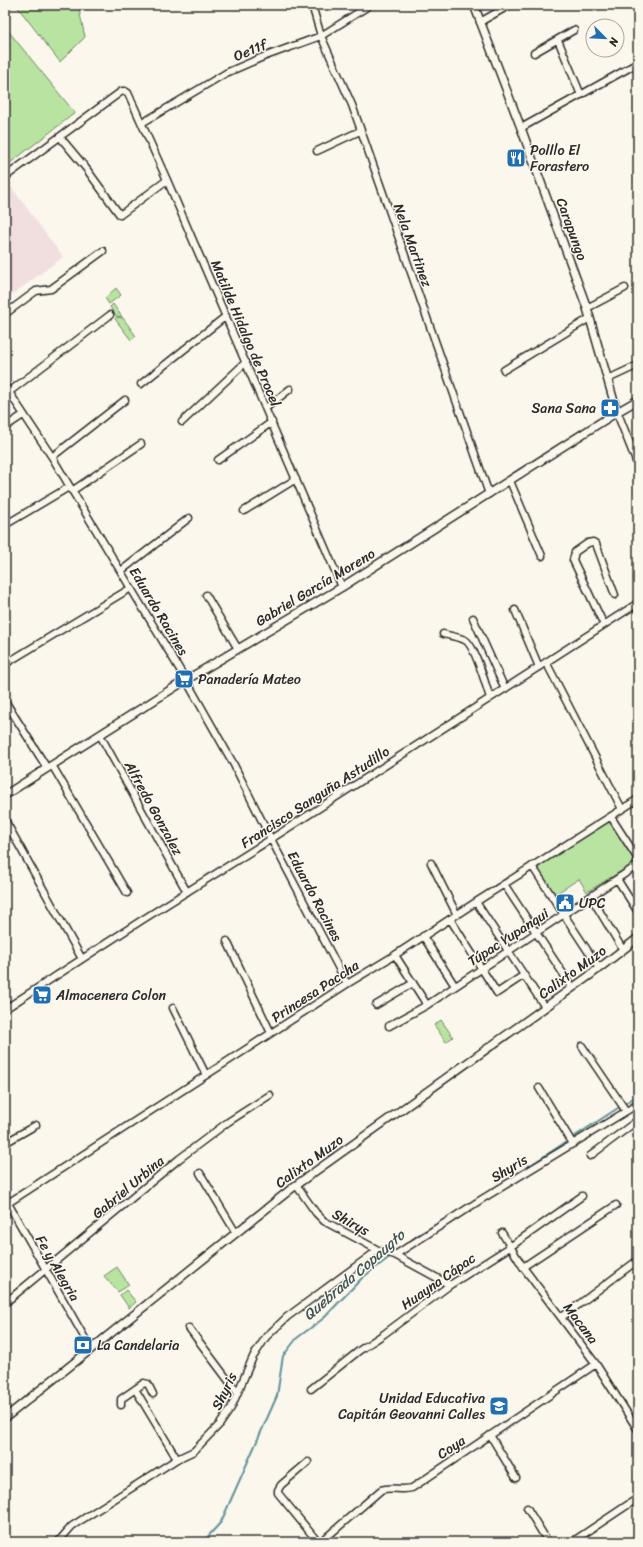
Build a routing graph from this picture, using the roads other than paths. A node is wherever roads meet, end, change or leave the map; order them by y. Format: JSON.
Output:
{"nodes":[{"id":1,"x":312,"y":5,"type":"edge"},
{"id":2,"x":370,"y":5,"type":"edge"},
{"id":3,"x":474,"y":5,"type":"edge"},
{"id":4,"x":510,"y":5,"type":"edge"},
{"id":5,"x":480,"y":22,"type":"junction"},
{"id":6,"x":574,"y":30,"type":"dead end"},
{"id":7,"x":321,"y":36,"type":"junction"},
{"id":8,"x":558,"y":40,"type":"junction"},
{"id":9,"x":534,"y":53,"type":"dead end"},
{"id":10,"x":638,"y":63,"type":"edge"},
{"id":11,"x":581,"y":95,"type":"junction"},
{"id":12,"x":142,"y":123,"type":"junction"},
{"id":13,"x":521,"y":128,"type":"junction"},
{"id":14,"x":360,"y":131,"type":"junction"},
{"id":15,"x":60,"y":136,"type":"junction"},
{"id":16,"x":317,"y":151,"type":"dead end"},
{"id":17,"x":5,"y":177,"type":"edge"},
{"id":18,"x":167,"y":180,"type":"junction"},
{"id":19,"x":104,"y":251,"type":"dead end"},
{"id":20,"x":625,"y":288,"type":"dead end"},
{"id":21,"x":586,"y":308,"type":"junction"},
{"id":22,"x":5,"y":314,"type":"edge"},
{"id":23,"x":110,"y":315,"type":"dead end"},
{"id":24,"x":226,"y":316,"type":"junction"},
{"id":25,"x":590,"y":318,"type":"junction"},
{"id":26,"x":246,"y":362,"type":"junction"},
{"id":27,"x":638,"y":365,"type":"edge"},
{"id":28,"x":504,"y":370,"type":"dead end"},
{"id":29,"x":608,"y":379,"type":"junction"},
{"id":30,"x":141,"y":384,"type":"dead end"},
{"id":31,"x":5,"y":386,"type":"edge"},
{"id":32,"x":290,"y":389,"type":"dead end"},
{"id":33,"x":9,"y":392,"type":"junction"},
{"id":34,"x":125,"y":400,"type":"dead end"},
{"id":35,"x":638,"y":400,"type":"edge"},
{"id":36,"x":266,"y":408,"type":"junction"},
{"id":37,"x":617,"y":412,"type":"junction"},
{"id":38,"x":23,"y":415,"type":"junction"},
{"id":39,"x":182,"y":422,"type":"dead end"},
{"id":40,"x":272,"y":422,"type":"junction"},
{"id":41,"x":5,"y":427,"type":"edge"},
{"id":42,"x":141,"y":444,"type":"dead end"},
{"id":43,"x":52,"y":457,"type":"junction"},
{"id":44,"x":218,"y":460,"type":"dead end"},
{"id":45,"x":638,"y":465,"type":"edge"},
{"id":46,"x":296,"y":479,"type":"junction"},
{"id":47,"x":510,"y":481,"type":"junction"},
{"id":48,"x":70,"y":489,"type":"junction"},
{"id":49,"x":489,"y":494,"type":"junction"},
{"id":50,"x":244,"y":511,"type":"dead end"},
{"id":51,"x":189,"y":518,"type":"dead end"},
{"id":52,"x":5,"y":525,"type":"edge"},
{"id":53,"x":542,"y":556,"type":"dead end"},
{"id":54,"x":121,"y":571,"type":"junction"},
{"id":55,"x":342,"y":587,"type":"junction"},
{"id":56,"x":131,"y":588,"type":"junction"},
{"id":57,"x":206,"y":595,"type":"dead end"},
{"id":58,"x":615,"y":595,"type":"dead end"},
{"id":59,"x":638,"y":604,"type":"edge"},
{"id":60,"x":515,"y":610,"type":"dead end"},
{"id":61,"x":473,"y":618,"type":"dead end"},
{"id":62,"x":604,"y":625,"type":"junction"},
{"id":63,"x":443,"y":634,"type":"dead end"},
{"id":64,"x":238,"y":649,"type":"junction"},
{"id":65,"x":546,"y":662,"type":"junction"},
{"id":66,"x":5,"y":664,"type":"edge"},
{"id":67,"x":538,"y":667,"type":"junction"},
{"id":68,"x":186,"y":680,"type":"junction"},
{"id":69,"x":504,"y":689,"type":"junction"},
{"id":70,"x":490,"y":698,"type":"junction"},
{"id":71,"x":5,"y":701,"type":"edge"},
{"id":72,"x":100,"y":735,"type":"junction"},
{"id":73,"x":50,"y":767,"type":"junction"},
{"id":74,"x":5,"y":795,"type":"edge"},
{"id":75,"x":638,"y":799,"type":"edge"},
{"id":76,"x":622,"y":809,"type":"junction"},
{"id":77,"x":611,"y":817,"type":"junction"},
{"id":78,"x":5,"y":820,"type":"edge"},
{"id":79,"x":272,"y":840,"type":"junction"},
{"id":80,"x":638,"y":859,"type":"edge"},
{"id":81,"x":430,"y":863,"type":"dead end"},
{"id":82,"x":638,"y":865,"type":"edge"},
{"id":83,"x":532,"y":866,"type":"junction"},
{"id":84,"x":617,"y":879,"type":"junction"},
{"id":85,"x":504,"y":884,"type":"junction"},
{"id":86,"x":187,"y":892,"type":"junction"},
{"id":87,"x":127,"y":893,"type":"dead end"},
{"id":88,"x":591,"y":897,"type":"junction"},
{"id":89,"x":476,"y":902,"type":"junction"},
{"id":90,"x":638,"y":912,"type":"edge"},
{"id":91,"x":457,"y":914,"type":"junction"},
{"id":92,"x":564,"y":914,"type":"junction"},
{"id":93,"x":450,"y":919,"type":"junction"},
{"id":94,"x":537,"y":932,"type":"junction"},
{"id":95,"x":423,"y":936,"type":"junction"},
{"id":96,"x":638,"y":938,"type":"edge"},
{"id":97,"x":227,"y":940,"type":"dead end"},
{"id":98,"x":623,"y":950,"type":"junction"},
{"id":99,"x":508,"y":951,"type":"junction"},
{"id":100,"x":395,"y":955,"type":"junction"},
{"id":101,"x":82,"y":959,"type":"junction"},
{"id":102,"x":482,"y":968,"type":"junction"},
{"id":103,"x":599,"y":968,"type":"junction"},
{"id":104,"x":524,"y":975,"type":"junction"},
{"id":105,"x":413,"y":983,"type":"junction"},
{"id":106,"x":348,"y":984,"type":"junction"},
{"id":107,"x":455,"y":986,"type":"junction"},
{"id":108,"x":572,"y":987,"type":"junction"},
{"id":109,"x":376,"y":1005,"type":"dead end"},
{"id":110,"x":427,"y":1005,"type":"junction"},
{"id":111,"x":545,"y":1007,"type":"junction"},
{"id":112,"x":173,"y":1008,"type":"dead end"},
{"id":113,"x":5,"y":1009,"type":"edge"},
{"id":114,"x":389,"y":1026,"type":"dead end"},
{"id":115,"x":271,"y":1033,"type":"junction"},
{"id":116,"x":582,"y":1046,"type":"dead end"},
{"id":117,"x":206,"y":1075,"type":"junction"},
{"id":118,"x":539,"y":1088,"type":"dead end"},
{"id":119,"x":270,"y":1095,"type":"dead end"},
{"id":120,"x":638,"y":1104,"type":"edge"},
{"id":121,"x":626,"y":1111,"type":"junction"},
{"id":122,"x":638,"y":1120,"type":"edge"},
{"id":123,"x":36,"y":1125,"type":"dead end"},
{"id":124,"x":5,"y":1143,"type":"edge"},
{"id":125,"x":573,"y":1144,"type":"junction"},
{"id":126,"x":590,"y":1156,"type":"dead end"},
{"id":127,"x":200,"y":1173,"type":"dead end"},
{"id":128,"x":296,"y":1185,"type":"junction"},
{"id":129,"x":582,"y":1196,"type":"dead end"},
{"id":130,"x":6,"y":1202,"type":"edge"},
{"id":131,"x":616,"y":1205,"type":"dead end"},
{"id":132,"x":236,"y":1233,"type":"junction"},
{"id":133,"x":502,"y":1233,"type":"dead end"},
{"id":134,"x":510,"y":1247,"type":"junction"},
{"id":135,"x":378,"y":1250,"type":"junction"},
{"id":136,"x":395,"y":1255,"type":"junction"},
{"id":137,"x":638,"y":1260,"type":"edge"},
{"id":138,"x":523,"y":1267,"type":"junction"},
{"id":139,"x":45,"y":1270,"type":"junction"},
{"id":140,"x":450,"y":1285,"type":"junction"},
{"id":141,"x":5,"y":1303,"type":"edge"},
{"id":142,"x":562,"y":1317,"type":"junction"},
{"id":143,"x":189,"y":1328,"type":"dead end"},
{"id":144,"x":91,"y":1349,"type":"junction"},
{"id":145,"x":596,"y":1364,"type":"junction"},
{"id":146,"x":136,"y":1389,"type":"junction"},
{"id":147,"x":310,"y":1389,"type":"dead end"},
{"id":148,"x":237,"y":1392,"type":"junction"},
{"id":149,"x":153,"y":1394,"type":"dead end"},
{"id":150,"x":121,"y":1405,"type":"dead end"},
{"id":151,"x":5,"y":1418,"type":"edge"},
{"id":152,"x":638,"y":1430,"type":"edge"},
{"id":153,"x":490,"y":1435,"type":"junction"},
{"id":154,"x":177,"y":1459,"type":"junction"},
{"id":155,"x":308,"y":1462,"type":"dead end"},
{"id":156,"x":516,"y":1478,"type":"dead end"},
{"id":157,"x":638,"y":1498,"type":"edge"},
{"id":158,"x":527,"y":1508,"type":"dead end"},
{"id":159,"x":58,"y":1542,"type":"edge"},
{"id":160,"x":318,"y":1542,"type":"edge"},
{"id":161,"x":321,"y":1542,"type":"edge"},
{"id":162,"x":548,"y":1542,"type":"edge"},
{"id":163,"x":572,"y":1542,"type":"edge"}],
"edges":[{"from":1,"to":7,"type":"street","name":"Nela Martinez"},
{"from":2,"to":7,"type":"street","name":"Oe11f"},
{"from":3,"to":5,"type":"street","name":"Carapungo"},
{"from":4,"to":5,"type":"street"},
{"from":5,"to":13,"type":"street","name":"Carapungo"},
{"from":6,"to":8,"type":"street"},
{"from":7,"to":12,"type":"street","name":"Oe11f"},
{"from":7,"to":14,"type":"street","name":"Nela Martinez"},
{"from":8,"to":9,"type":"street"},
{"from":8,"to":11,"type":"street"},
{"from":10,"to":11,"type":"street"},
{"from":11,"to":13,"type":"street"},
{"from":12,"to":15,"type":"street","name":"Matilde Hidalgo de Procel"},
{"from":12,"to":18,"type":"street","name":"Matilde Hidalgo de Procel"},
{"from":13,"to":21,"type":"street","name":"Carapungo"},
{"from":14,"to":16,"type":"street"},
{"from":14,"to":49,"type":"street","name":"Nela Martinez"},
{"from":15,"to":17,"type":"street"},
{"from":15,"to":18,"type":"street"},
{"from":18,"to":24,"type":"street","name":"Matilde Hidalgo de Procel"},
{"from":19,"to":22,"type":"street"},
{"from":20,"to":21,"type":"street"},
{"from":21,"to":25,"type":"street","name":"Carapungo"},
{"from":23,"to":33,"type":"street"},
{"from":24,"to":26,"type":"street","name":"Matilde Hidalgo de Procel"},
{"from":24,"to":30,"type":"street"},
{"from":25,"to":28,"type":"street"},
{"from":25,"to":29,"type":"street","name":"Carapungo"},
{"from":26,"to":36,"type":"street","name":"Matilde Hidalgo de Procel"},
{"from":26,"to":39,"type":"street"},
{"from":27,"to":29,"type":"street"},
{"from":29,"to":37,"type":"street","name":"Carapungo"},
{"from":31,"to":33,"type":"street","name":"Eduardo Racines"},
{"from":32,"to":36,"type":"street"},
{"from":33,"to":38,"type":"street","name":"Eduardo Racines"},
{"from":34,"to":43,"type":"street"},
{"from":35,"to":37,"type":"street","name":"Gabriel García Moreno"},
{"from":36,"to":40,"type":"street","name":"Matilde Hidalgo de Procel"},
{"from":37,"to":45,"type":"street","name":"Carapungo"},
{"from":37,"to":47,"type":"street","name":"Gabriel García Moreno"},
{"from":38,"to":41,"type":"street"},
{"from":38,"to":43,"type":"street","name":"Eduardo Racines"},
{"from":40,"to":44,"type":"street"},
{"from":40,"to":46,"type":"street","name":"Matilde Hidalgo de Procel"},
{"from":42,"to":48,"type":"street"},
{"from":43,"to":48,"type":"street","name":"Eduardo Racines"},
{"from":46,"to":50,"type":"street"},
{"from":46,"to":55,"type":"street","name":"Matilde Hidalgo de Procel"},
{"from":47,"to":49,"type":"street","name":"Gabriel García Moreno"},
{"from":47,"to":53,"type":"street"},
{"from":48,"to":52,"type":"street"},
{"from":48,"to":54,"type":"street","name":"Eduardo Racines"},
{"from":49,"to":55,"type":"street","name":"Gabriel García Moreno"},
{"from":51,"to":54,"type":"street"},
{"from":54,"to":56,"type":"street","name":"Eduardo Racines"},
{"from":55,"to":64,"type":"street","name":"Gabriel García Moreno"},
{"from":56,"to":66,"type":"street"},
{"from":56,"to":68,"type":"street","name":"Eduardo Racines"},
{"from":57,"to":64,"type":"street"},
{"from":58,"to":62,"type":"street"},
{"from":59,"to":62,"type":"street","name":"Francisco Sanguña Astudillo"},
{"from":60,"to":67,"type":"street"},
{"from":61,"to":69,"type":"street"},
{"from":62,"to":65,"type":"street","name":"Francisco Sanguña Astudillo"},
{"from":63,"to":70,"type":"street"},
{"from":64,"to":68,"type":"street","name":"Gabriel García Moreno"},
{"from":65,"to":67,"type":"street","name":"Francisco Sanguña Astudillo"},
{"from":65,"to":76,"type":"street"},
{"from":67,"to":69,"type":"street","name":"Francisco Sanguña Astudillo"},
{"from":68,"to":72,"type":"street","name":"Gabriel García Moreno"},
{"from":68,"to":79,"type":"street","name":"Eduardo Racines"},
{"from":69,"to":70,"type":"street","name":"Francisco Sanguña Astudillo"},
{"from":70,"to":79,"type":"street","name":"Francisco Sanguña Astudillo"},
{"from":71,"to":73,"type":"street"},
{"from":72,"to":73,"type":"street","name":"Gabriel García Moreno"},
{"from":72,"to":86,"type":"street","name":"Alfredo Gonzalez"},
{"from":73,"to":74,"type":"street","name":"Gabriel García Moreno"},
{"from":73,"to":87,"type":"street"},
{"from":75,"to":76,"type":"street","name":"Princesa Paccha"},
{"from":76,"to":77,"type":"street","name":"Princesa Paccha"},
{"from":77,"to":80,"type":"street"},
{"from":77,"to":83,"type":"street","name":"Princesa Paccha"},
{"from":78,"to":101,"type":"street"},
{"from":79,"to":86,"type":"street","name":"Francisco Sanguña Astudillo"},
{"from":79,"to":106,"type":"street","name":"Eduardo Racines"},
{"from":81,"to":91,"type":"street"},
{"from":82,"to":84,"type":"street","name":"Túpac Yupanqui"},
{"from":83,"to":85,"type":"street","name":"Princesa Paccha"},
{"from":83,"to":92,"type":"street"},
{"from":84,"to":88,"type":"street","name":"Túpac Yupanqui"},
{"from":84,"to":90,"type":"street"},
{"from":85,"to":89,"type":"street","name":"Princesa Paccha"},
{"from":85,"to":94,"type":"street"},
{"from":86,"to":101,"type":"street","name":"Francisco Sanguña Astudillo"},
{"from":88,"to":92,"type":"street","name":"Túpac Yupanqui"},
{"from":88,"to":98,"type":"street"},
{"from":89,"to":91,"type":"street","name":"Princesa Paccha"},
{"from":89,"to":99,"type":"street"},
{"from":91,"to":93,"type":"street","name":"Princesa Paccha"},
{"from":92,"to":94,"type":"street","name":"Túpac Yupanqui"},
{"from":92,"to":103,"type":"street"},
{"from":93,"to":95,"type":"street","name":"Princesa Paccha"},
{"from":93,"to":102,"type":"street"},
{"from":94,"to":99,"type":"street","name":"Túpac Yupanqui"},
{"from":94,"to":108,"type":"street"},
{"from":95,"to":100,"type":"street","name":"Princesa Paccha"},
{"from":95,"to":107,"type":"street"},
{"from":96,"to":98,"type":"street","name":"Calixto Muzo"},
{"from":97,"to":115,"type":"street"},
{"from":98,"to":103,"type":"street","name":"Calixto Muzo"},
{"from":99,"to":102,"type":"street","name":"Túpac Yupanqui"},
{"from":99,"to":104,"type":"street"},
{"from":100,"to":105,"type":"street"},
{"from":100,"to":106,"type":"street","name":"Princesa Paccha"},
{"from":101,"to":113,"type":"street","name":"Francisco Sanguña Astudillo"},
{"from":102,"to":104,"type":"street"},
{"from":102,"to":107,"type":"street","name":"Túpac Yupanqui"},
{"from":103,"to":108,"type":"street","name":"Calixto Muzo"},
{"from":104,"to":111,"type":"street"},
{"from":105,"to":109,"type":"street"},
{"from":105,"to":110,"type":"street"},
{"from":106,"to":115,"type":"street","name":"Princesa Paccha"},
{"from":107,"to":110,"type":"street","name":"Túpac Yupanqui"},
{"from":108,"to":111,"type":"street","name":"Calixto Muzo"},
{"from":110,"to":114,"type":"street","name":"Túpac Yupanqui"},
{"from":111,"to":128,"type":"street","name":"Calixto Muzo"},
{"from":112,"to":117,"type":"street"},
{"from":115,"to":117,"type":"street","name":"Princesa Paccha"},
{"from":116,"to":121,"type":"street"},
{"from":117,"to":130,"type":"street","name":"Princesa Paccha"},
{"from":118,"to":125,"type":"street"},
{"from":119,"to":139,"type":"street","name":"Gabriel Urbina"},
{"from":120,"to":121,"type":"street","name":"Shyris"},
{"from":121,"to":125,"type":"street","name":"Shyris"},
{"from":122,"to":126,"type":"street"},
{"from":123,"to":124,"type":"street"},
{"from":125,"to":136,"type":"street","name":"Shyris"},
{"from":127,"to":132,"type":"street"},
{"from":128,"to":132,"type":"street","name":"Calixto Muzo"},
{"from":128,"to":135,"type":"street","name":"Shirys"},
{"from":129,"to":134,"type":"street","name":"Huayna Cápac"},
{"from":130,"to":139,"type":"street","name":"Fe y Alegria"},
{"from":131,"to":138,"type":"street"},
{"from":132,"to":144,"type":"street","name":"Calixto Muzo"},
{"from":133,"to":134,"type":"street","name":"Macana"},
{"from":134,"to":138,"type":"street","name":"Macana"},
{"from":134,"to":140,"type":"street","name":"Huayna Cápac"},
{"from":135,"to":136,"type":"street","name":"Shirys"},
{"from":135,"to":148,"type":"street","name":"Shyris"},
{"from":136,"to":140,"type":"street","name":"Shirys"},
{"from":137,"to":142,"type":"street"},
{"from":138,"to":142,"type":"street","name":"Macana"},
{"from":139,"to":141,"type":"street","name":"Gabriel Urbina"},
{"from":139,"to":144,"type":"street","name":"Fe y Alegria"},
{"from":140,"to":147,"type":"street","name":"Huayna Cápac"},
{"from":142,"to":145,"type":"street","name":"Macana"},
{"from":143,"to":148,"type":"street"},
{"from":144,"to":151,"type":"street","name":"Calixto Muzo"},
{"from":145,"to":152,"type":"street","name":"Macana"},
{"from":145,"to":153,"type":"street","name":"Coya"},
{"from":146,"to":149,"type":"street"},
{"from":146,"to":150,"type":"street"},
{"from":146,"to":154,"type":"street"},
{"from":148,"to":154,"type":"street","name":"Shyris"},
{"from":153,"to":156,"type":"street"},
{"from":153,"to":161,"type":"street","name":"Coya"},
{"from":154,"to":159,"type":"street","name":"Shyris"},
{"from":155,"to":160,"type":"street"},
{"from":157,"to":163,"type":"street"},
{"from":158,"to":162,"type":"street"}]}
